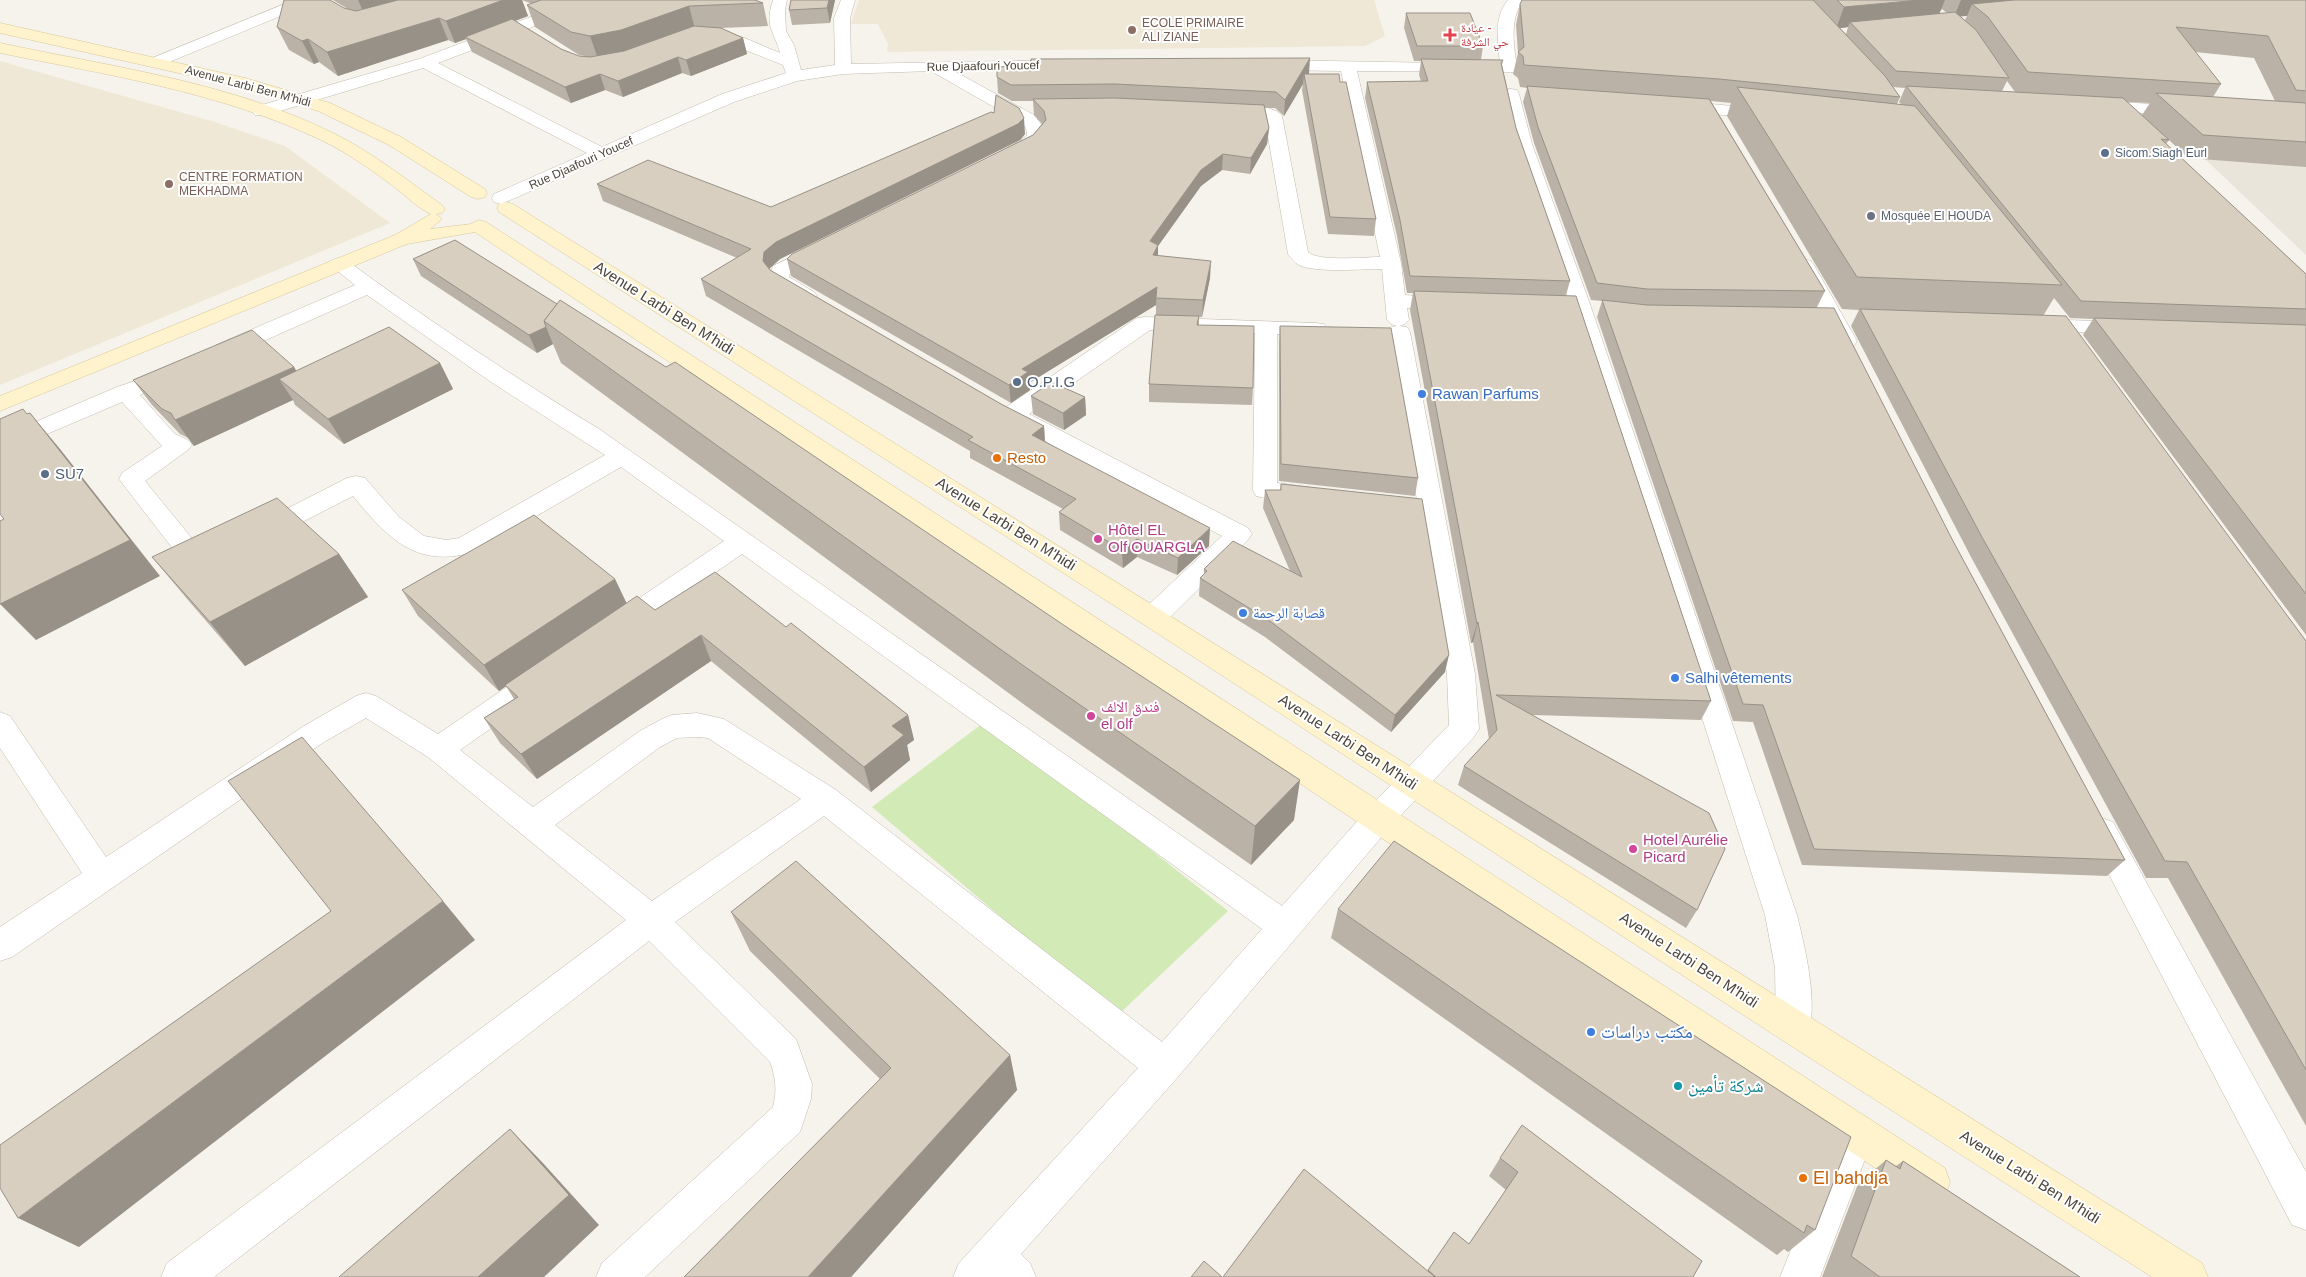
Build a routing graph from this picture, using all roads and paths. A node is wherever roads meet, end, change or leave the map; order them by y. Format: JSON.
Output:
{"nodes":[{"id":1,"x":590,"y":0,"type":"edge"},
{"id":2,"x":780,"y":0,"type":"edge"},
{"id":3,"x":848,"y":0,"type":"edge"},
{"id":4,"x":1516,"y":0,"type":"edge"},
{"id":5,"x":303,"y":1,"type":"edge"},
{"id":6,"x":521,"y":7,"type":"dead end"},
{"id":7,"x":548,"y":17,"type":"junction"},
{"id":8,"x":520,"y":27,"type":"junction"},
{"id":9,"x":0,"y":28,"type":"edge"},
{"id":10,"x":535,"y":36,"type":"edge"},
{"id":11,"x":692,"y":37,"type":"edge"},
{"id":12,"x":0,"y":48,"type":"edge"},
{"id":13,"x":156,"y":62,"type":"junction"},
{"id":14,"x":425,"y":62,"type":"junction"},
{"id":15,"x":1084,"y":65,"type":"edge"},
{"id":16,"x":1252,"y":65,"type":"edge"},
{"id":17,"x":935,"y":66,"type":"junction"},
{"id":18,"x":1348,"y":66,"type":"junction"},
{"id":19,"x":792,"y":69,"type":"junction"},
{"id":20,"x":843,"y":69,"type":"junction"},
{"id":21,"x":1509,"y":69,"type":"junction"},
{"id":22,"x":299,"y":99,"type":"junction"},
{"id":23,"x":1664,"y":105,"type":"edge"},
{"id":24,"x":2100,"y":105,"type":"edge"},
{"id":25,"x":1037,"y":107,"type":"edge"},
{"id":26,"x":2120,"y":107,"type":"junction"},
{"id":27,"x":1008,"y":108,"type":"junction"},
{"id":28,"x":1712,"y":108,"type":"junction"},
{"id":29,"x":1213,"y":110,"type":"edge"},
{"id":30,"x":261,"y":111,"type":"junction"},
{"id":31,"x":2198,"y":113,"type":"edge"},
{"id":32,"x":1780,"y":115,"type":"edge"},
{"id":33,"x":2141,"y":127,"type":"edge"},
{"id":34,"x":1726,"y":133,"type":"edge"},
{"id":35,"x":602,"y":154,"type":"junction"},
{"id":36,"x":991,"y":164,"type":"edge"},
{"id":37,"x":478,"y":194,"type":"junction"},
{"id":38,"x":503,"y":203,"type":"junction"},
{"id":39,"x":442,"y":207,"type":"junction"},
{"id":40,"x":473,"y":228,"type":"junction"},
{"id":41,"x":402,"y":239,"type":"junction"},
{"id":42,"x":841,"y":239,"type":"edge"},
{"id":43,"x":1790,"y":242,"type":"edge"},
{"id":44,"x":1392,"y":263,"type":"junction"},
{"id":45,"x":339,"y":264,"type":"junction"},
{"id":46,"x":370,"y":286,"type":"junction"},
{"id":47,"x":1396,"y":301,"type":"junction"},
{"id":48,"x":1464,"y":303,"type":"edge"},
{"id":49,"x":2045,"y":303,"type":"edge"},
{"id":50,"x":825,"y":307,"type":"edge"},
{"id":51,"x":1571,"y":307,"type":"junction"},
{"id":52,"x":1607,"y":310,"type":"edge"},
{"id":53,"x":1806,"y":317,"type":"edge"},
{"id":54,"x":1844,"y":318,"type":"junction"},
{"id":55,"x":2013,"y":324,"type":"edge"},
{"id":56,"x":2063,"y":326,"type":"junction"},
{"id":57,"x":1266,"y":327,"type":"junction"},
{"id":58,"x":2150,"y":329,"type":"edge"},
{"id":59,"x":1333,"y":330,"type":"edge"},
{"id":60,"x":2080,"y":350,"type":"edge"},
{"id":61,"x":207,"y":357,"type":"edge"},
{"id":62,"x":1857,"y":362,"type":"edge"},
{"id":63,"x":162,"y":377,"type":"edge"},
{"id":64,"x":125,"y":392,"type":"junction"},
{"id":65,"x":0,"y":404,"type":"edge"},
{"id":66,"x":0,"y":446,"type":"edge"},
{"id":67,"x":621,"y":456,"type":"junction"},
{"id":68,"x":1324,"y":496,"type":"edge"},
{"id":69,"x":742,"y":541,"type":"junction"},
{"id":70,"x":1153,"y":616,"type":"junction"},
{"id":71,"x":594,"y":642,"type":"edge"},
{"id":72,"x":561,"y":665,"type":"edge"},
{"id":73,"x":0,"y":724,"type":"edge"},
{"id":74,"x":438,"y":749,"type":"junction"},
{"id":75,"x":1412,"y":783,"type":"junction"},
{"id":76,"x":825,"y":799,"type":"junction"},
{"id":77,"x":2091,"y":810,"type":"edge"},
{"id":78,"x":1379,"y":818,"type":"junction"},
{"id":79,"x":533,"y":824,"type":"junction"},
{"id":80,"x":102,"y":877,"type":"junction"},
{"id":81,"x":651,"y":920,"type":"junction"},
{"id":82,"x":1285,"y":927,"type":"junction"},
{"id":83,"x":0,"y":946,"type":"edge"},
{"id":84,"x":1794,"y":1028,"type":"junction"},
{"id":85,"x":1164,"y":1066,"type":"junction"},
{"id":86,"x":1856,"y":1133,"type":"junction"},
{"id":87,"x":1954,"y":1197,"type":"edge"},
{"id":88,"x":2306,"y":1211,"type":"edge"},
{"id":89,"x":994,"y":1270,"type":"edge"},
{"id":90,"x":182,"y":1277,"type":"edge"},
{"id":91,"x":616,"y":1277,"type":"edge"},
{"id":92,"x":1800,"y":1277,"type":"edge"},
{"id":93,"x":2188,"y":1277,"type":"edge"}],
"edges":[{"from":1,"to":7,"type":"street"},
{"from":2,"to":19,"type":"street"},
{"from":3,"to":20,"type":"street"},
{"from":4,"to":21,"type":"street"},
{"from":5,"to":13,"type":"street"},
{"from":6,"to":7,"type":"street"},
{"from":7,"to":8,"type":"street"},
{"from":8,"to":10,"type":"street"},
{"from":8,"to":14,"type":"street"},
{"from":9,"to":13,"type":"main road","name":"Avenue Larbi Ben M'hidi"},
{"from":11,"to":19,"type":"street"},
{"from":12,"to":30,"type":"main road","name":"Avenue Larbi Ben M'hidi"},
{"from":13,"to":22,"type":"main road","name":"Avenue Larbi Ben M'hidi"},
{"from":14,"to":22,"type":"street"},
{"from":14,"to":35,"type":"street"},
{"from":15,"to":17,"type":"street","name":"Rue Djaafouri Youcef"},
{"from":16,"to":18,"type":"street"},
{"from":17,"to":20,"type":"street","name":"Rue Djaafouri Youcef"},
{"from":17,"to":27,"type":"street"},
{"from":18,"to":21,"type":"street"},
{"from":18,"to":44,"type":"street"},
{"from":19,"to":20,"type":"street","name":"Rue Djaafouri Youcef"},
{"from":19,"to":35,"type":"street","name":"Rue Djaafouri Youcef"},
{"from":21,"to":51,"type":"street"},
{"from":22,"to":30,"type":"street"},
{"from":22,"to":37,"type":"main road","name":"Avenue Larbi Ben M'hidi"},
{"from":23,"to":28,"type":"street"},
{"from":24,"to":26,"type":"street"},
{"from":25,"to":27,"type":"street"},
{"from":26,"to":31,"type":"street"},
{"from":26,"to":33,"type":"street"},
{"from":27,"to":36,"type":"street"},
{"from":28,"to":32,"type":"street"},
{"from":28,"to":34,"type":"street"},
{"from":29,"to":44,"type":"street"},
{"from":30,"to":39,"type":"main road","name":"Avenue Larbi Ben M'hidi"},
{"from":35,"to":38,"type":"street","name":"Rue Djaafouri Youcef"},
{"from":37,"to":38,"type":"main road"},
{"from":37,"to":39,"type":"main road"},
{"from":38,"to":40,"type":"main road"},
{"from":38,"to":70,"type":"main road","name":"Avenue Larbi Ben M'hidi"},
{"from":39,"to":40,"type":"main road","name":"Avenue Larbi Ben M'hidi"},
{"from":39,"to":41,"type":"main road"},
{"from":40,"to":41,"type":"main road"},
{"from":40,"to":78,"type":"main road"},
{"from":41,"to":45,"type":"main road"},
{"from":42,"to":50,"type":"street"},
{"from":43,"to":54,"type":"street"},
{"from":44,"to":47,"type":"street"},
{"from":45,"to":46,"type":"street"},
{"from":45,"to":65,"type":"main road"},
{"from":46,"to":61,"type":"street"},
{"from":46,"to":67,"type":"street"},
{"from":47,"to":48,"type":"street"},
{"from":47,"to":75,"type":"street"},
{"from":49,"to":56,"type":"street"},
{"from":51,"to":52,"type":"street"},
{"from":51,"to":84,"type":"street"},
{"from":53,"to":54,"type":"street"},
{"from":54,"to":62,"type":"street"},
{"from":55,"to":56,"type":"street"},
{"from":56,"to":58,"type":"street"},
{"from":56,"to":60,"type":"street"},
{"from":57,"to":59,"type":"street"},
{"from":57,"to":68,"type":"street"},
{"from":57,"to":70,"type":"street"},
{"from":63,"to":64,"type":"street"},
{"from":64,"to":66,"type":"street"},
{"from":64,"to":67,"type":"street"},
{"from":67,"to":69,"type":"street"},
{"from":69,"to":71,"type":"street"},
{"from":69,"to":82,"type":"street"},
{"from":70,"to":75,"type":"main road","name":"Avenue Larbi Ben M'hidi"},
{"from":72,"to":74,"type":"street"},
{"from":73,"to":80,"type":"street"},
{"from":74,"to":79,"type":"street"},
{"from":74,"to":80,"type":"street"},
{"from":75,"to":78,"type":"street"},
{"from":75,"to":84,"type":"main road","name":"Avenue Larbi Ben M'hidi"},
{"from":76,"to":79,"type":"street"},
{"from":76,"to":81,"type":"street"},
{"from":76,"to":85,"type":"street"},
{"from":77,"to":88,"type":"street"},
{"from":78,"to":82,"type":"street"},
{"from":78,"to":86,"type":"main road"},
{"from":79,"to":81,"type":"street"},
{"from":80,"to":83,"type":"street"},
{"from":81,"to":90,"type":"street"},
{"from":81,"to":91,"type":"street"},
{"from":82,"to":85,"type":"street"},
{"from":84,"to":93,"type":"main road","name":"Avenue Larbi Ben M'hidi"},
{"from":85,"to":89,"type":"street"},
{"from":86,"to":87,"type":"main road"},
{"from":86,"to":92,"type":"street"}]}
